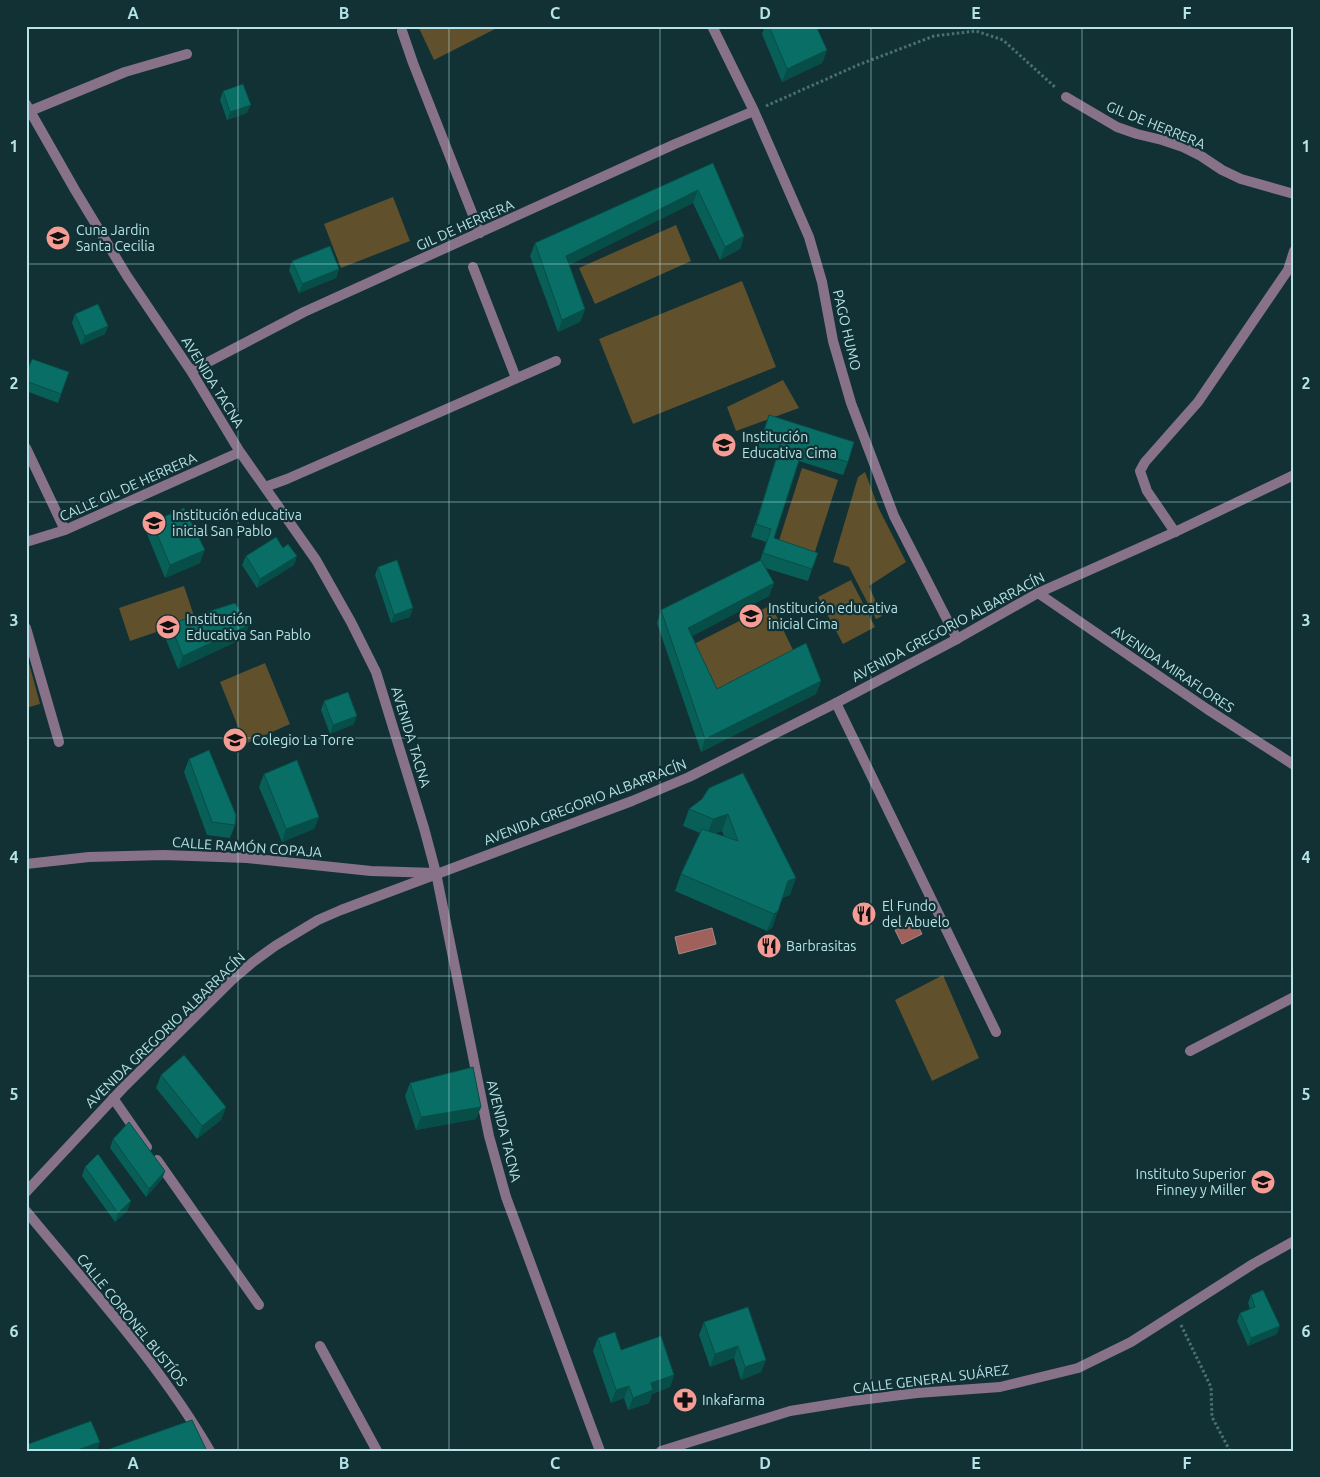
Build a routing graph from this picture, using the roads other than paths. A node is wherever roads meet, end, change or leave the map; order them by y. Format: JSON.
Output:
{"nodes":[{"id":1,"x":712,"y":26,"type":"edge"},
{"id":2,"x":402,"y":31,"type":"dead end"},
{"id":3,"x":187,"y":54,"type":"dead end"},
{"id":4,"x":1066,"y":97,"type":"road end"},
{"id":5,"x":28,"y":108,"type":"edge"},
{"id":6,"x":754,"y":111,"type":"junction"},
{"id":7,"x":1294,"y":194,"type":"edge"},
{"id":8,"x":480,"y":233,"type":"junction"},
{"id":9,"x":1294,"y":251,"type":"edge"},
{"id":10,"x":473,"y":267,"type":"dead end"},
{"id":11,"x":556,"y":361,"type":"dead end"},
{"id":12,"x":191,"y":371,"type":"junction"},
{"id":13,"x":516,"y":378,"type":"junction"},
{"id":14,"x":26,"y":448,"type":"edge"},
{"id":15,"x":240,"y":452,"type":"junction"},
{"id":16,"x":1294,"y":475,"type":"edge"},
{"id":17,"x":265,"y":487,"type":"junction"},
{"id":18,"x":65,"y":530,"type":"junction"},
{"id":19,"x":1175,"y":532,"type":"junction"},
{"id":20,"x":26,"y":542,"type":"edge"},
{"id":21,"x":1038,"y":593,"type":"junction"},
{"id":22,"x":26,"y":628,"type":"edge"},
{"id":23,"x":957,"y":639,"type":"junction"},
{"id":24,"x":836,"y":703,"type":"junction"},
{"id":25,"x":59,"y":742,"type":"dead end"},
{"id":26,"x":1294,"y":765,"type":"edge"},
{"id":27,"x":26,"y":864,"type":"edge"},
{"id":28,"x":436,"y":873,"type":"junction"},
{"id":29,"x":1294,"y":997,"type":"edge"},
{"id":30,"x":996,"y":1032,"type":"dead end"},
{"id":31,"x":1190,"y":1051,"type":"dead end"},
{"id":32,"x":113,"y":1098,"type":"junction"},
{"id":33,"x":26,"y":1192,"type":"edge"},
{"id":34,"x":26,"y":1211,"type":"edge"},
{"id":35,"x":1294,"y":1241,"type":"edge"},
{"id":36,"x":259,"y":1305,"type":"dead end"},
{"id":37,"x":320,"y":1346,"type":"dead end"},
{"id":38,"x":210,"y":1451,"type":"edge"},
{"id":39,"x":377,"y":1451,"type":"edge"},
{"id":40,"x":600,"y":1451,"type":"edge"},
{"id":41,"x":661,"y":1451,"type":"edge"}],
"edges":[{"from":1,"to":6,"type":"street","name":"PAGO HUMO"},
{"from":2,"to":8,"type":"street"},
{"from":3,"to":5,"type":"street"},
{"from":4,"to":7,"type":"street","name":"GIL DE HERRERA"},
{"from":5,"to":12,"type":"street","name":"AVENIDA TACNA"},
{"from":6,"to":8,"type":"street","name":"GIL DE HERRERA"},
{"from":6,"to":23,"type":"street","name":"PAGO HUMO"},
{"from":8,"to":12,"type":"street","name":"GIL DE HERRERA"},
{"from":9,"to":19,"type":"street"},
{"from":10,"to":13,"type":"street"},
{"from":11,"to":13,"type":"street"},
{"from":12,"to":15,"type":"street","name":"AVENIDA TACNA"},
{"from":13,"to":17,"type":"street"},
{"from":14,"to":18,"type":"street"},
{"from":15,"to":17,"type":"street","name":"AVENIDA TACNA"},
{"from":15,"to":18,"type":"street","name":"CALLE GIL DE HERRERA"},
{"from":16,"to":19,"type":"street","name":"AVENIDA GREGORIO ALBARRACÍN"},
{"from":17,"to":28,"type":"street","name":"AVENIDA TACNA"},
{"from":18,"to":20,"type":"street","name":"CALLE GIL DE HERRERA"},
{"from":19,"to":21,"type":"street","name":"AVENIDA GREGORIO ALBARRACÍN"},
{"from":21,"to":23,"type":"street","name":"AVENIDA GREGORIO ALBARRACÍN"},
{"from":21,"to":26,"type":"street","name":"AVENIDA MIRAFLORES"},
{"from":22,"to":25,"type":"street"},
{"from":23,"to":24,"type":"street","name":"AVENIDA GREGORIO ALBARRACÍN"},
{"from":24,"to":28,"type":"street","name":"AVENIDA GREGORIO ALBARRACÍN"},
{"from":24,"to":30,"type":"street"},
{"from":27,"to":28,"type":"street","name":"CALLE RAMÓN COPAJA"},
{"from":28,"to":32,"type":"street","name":"AVENIDA GREGORIO ALBARRACÍN"},
{"from":28,"to":40,"type":"street","name":"AVENIDA TACNA"},
{"from":29,"to":31,"type":"street"},
{"from":32,"to":33,"type":"street","name":"AVENIDA GREGORIO ALBARRACÍN"},
{"from":32,"to":36,"type":"street"},
{"from":34,"to":38,"type":"street","name":"CALLE CORONEL BUSTÍOS"},
{"from":35,"to":41,"type":"street","name":"CALLE GENERAL SUÁREZ"},
{"from":37,"to":39,"type":"street"}]}
